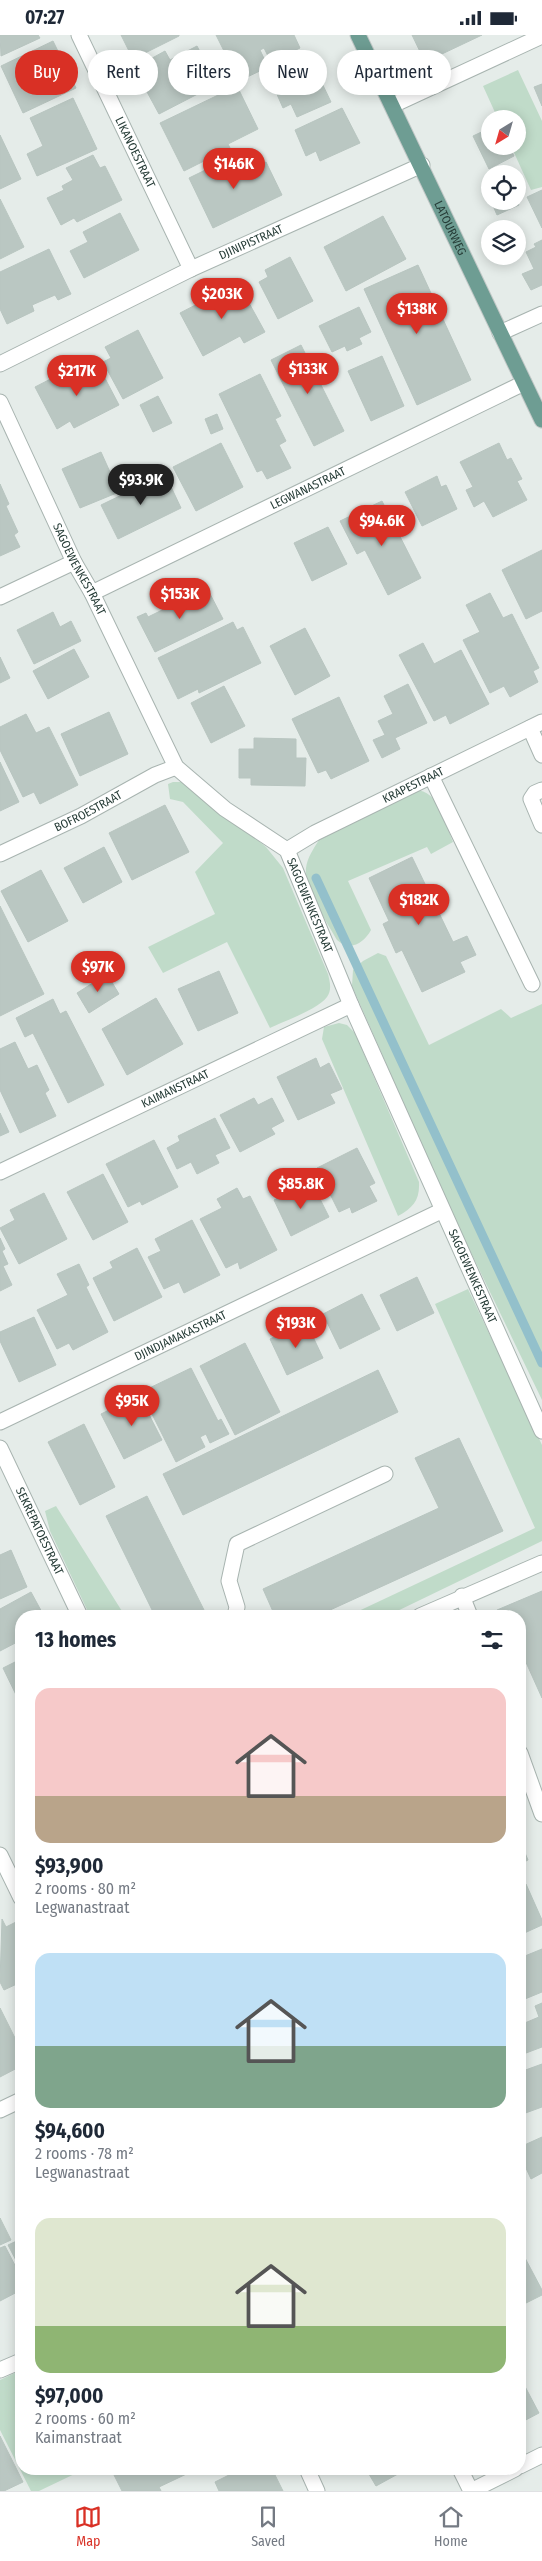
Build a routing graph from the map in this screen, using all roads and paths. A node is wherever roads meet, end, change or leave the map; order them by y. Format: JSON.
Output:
{"nodes":[{"id":1,"x":79,"y":35,"type":"edge"},
{"id":2,"x":358,"y":35,"type":"edge"},
{"id":3,"x":542,"y":36,"type":"edge"},
{"id":4,"x":393,"y":105,"type":"junction"},
{"id":5,"x":422,"y":165,"type":"junction"},
{"id":6,"x":191,"y":269,"type":"junction"},
{"id":7,"x":542,"y":314,"type":"edge"},
{"id":8,"x":500,"y":333,"type":"junction"},
{"id":9,"x":0,"y":364,"type":"edge"},
{"id":10,"x":524,"y":383,"type":"junction"},
{"id":11,"x":0,"y":402,"type":"edge"},
{"id":12,"x":542,"y":420,"type":"edge"},
{"id":13,"x":74,"y":562,"type":"junction"},
{"id":14,"x":92,"y":593,"type":"junction"},
{"id":15,"x":0,"y":597,"type":"edge"},
{"id":16,"x":536,"y":725,"type":"edge"},
{"id":17,"x":542,"y":755,"type":"edge"},
{"id":18,"x":176,"y":767,"type":"junction"},
{"id":19,"x":431,"y":776,"type":"junction"},
{"id":20,"x":542,"y":790,"type":"edge"},
{"id":21,"x":542,"y":825,"type":"edge"},
{"id":22,"x":287,"y":849,"type":"junction"},
{"id":23,"x":0,"y":854,"type":"edge"},
{"id":24,"x":532,"y":984,"type":"dead end"},
{"id":25,"x":350,"y":1005,"type":"junction"},
{"id":26,"x":0,"y":1172,"type":"edge"},
{"id":27,"x":441,"y":1211,"type":"junction"},
{"id":28,"x":0,"y":1422,"type":"edge"},
{"id":29,"x":542,"y":1431,"type":"edge"},
{"id":30,"x":0,"y":1448,"type":"edge"},
{"id":31,"x":385,"y":1474,"type":"dead end"},
{"id":32,"x":542,"y":1563,"type":"edge"},
{"id":33,"x":462,"y":1596,"type":"junction"},
{"id":34,"x":77,"y":1610,"type":"edge"},
{"id":35,"x":236,"y":1610,"type":"edge"},
{"id":36,"x":433,"y":1610,"type":"edge"},
{"id":37,"x":468,"y":1610,"type":"edge"},
{"id":38,"x":526,"y":1770,"type":"edge"},
{"id":39,"x":542,"y":1814,"type":"edge"},
{"id":40,"x":2,"y":1864,"type":"edge"},
{"id":41,"x":15,"y":1887,"type":"edge"},
{"id":42,"x":15,"y":2103,"type":"edge"},
{"id":43,"x":0,"y":2110,"type":"edge"},
{"id":44,"x":15,"y":2364,"type":"edge"},
{"id":45,"x":0,"y":2371,"type":"edge"},
{"id":46,"x":542,"y":2455,"type":"edge"},
{"id":47,"x":526,"y":2463,"type":"edge"},
{"id":48,"x":310,"y":2475,"type":"edge"},
{"id":49,"x":463,"y":2475,"type":"edge"},
{"id":50,"x":503,"y":2475,"type":"edge"},
{"id":51,"x":317,"y":2491,"type":"edge"},
{"id":52,"x":471,"y":2491,"type":"edge"}],
"edges":[{"from":1,"to":6,"type":"street","name":"LIKANOESTRAAT"},
{"from":2,"to":4,"type":"main road","name":"LATOURWEG"},
{"from":3,"to":4,"type":"street"},
{"from":4,"to":5,"type":"main road","name":"LATOURWEG"},
{"from":5,"to":6,"type":"street","name":"DJINIPISTRAAT"},
{"from":5,"to":8,"type":"main road","name":"LATOURWEG"},
{"from":6,"to":9,"type":"street","name":"DJINIPISTRAAT"},
{"from":7,"to":8,"type":"street"},
{"from":8,"to":10,"type":"main road","name":"LATOURWEG"},
{"from":10,"to":12,"type":"main road","name":"LATOURWEG"},
{"from":10,"to":14,"type":"street","name":"LEGWANASTRAAT"},
{"from":11,"to":13,"type":"street","name":"SAGOEWENKESTRAAT"},
{"from":13,"to":14,"type":"street","name":"SAGOEWENKESTRAAT"},
{"from":13,"to":15,"type":"street"},
{"from":14,"to":18,"type":"street","name":"SAGOEWENKESTRAAT"},
{"from":16,"to":17,"type":"street"},
{"from":16,"to":19,"type":"street","name":"KRAPESTRAAT"},
{"from":18,"to":22,"type":"street","name":"SAGOEWENKESTRAAT"},
{"from":18,"to":23,"type":"street","name":"BOFROESTRAAT"},
{"from":19,"to":22,"type":"street","name":"KRAPESTRAAT"},
{"from":19,"to":24,"type":"street"},
{"from":20,"to":21,"type":"street"},
{"from":22,"to":25,"type":"street","name":"SAGOEWENKESTRAAT"},
{"from":25,"to":26,"type":"street","name":"KAIMANSTRAAT"},
{"from":25,"to":27,"type":"street","name":"SAGOEWENKESTRAAT"},
{"from":27,"to":28,"type":"street","name":"DJINDJAMAKASTRAAT"},
{"from":27,"to":29,"type":"street","name":"SAGOEWENKESTRAAT"},
{"from":30,"to":34,"type":"street","name":"SEKREPATOESTRAAT"},
{"from":31,"to":35,"type":"street"},
{"from":32,"to":33,"type":"street"},
{"from":33,"to":36,"type":"street"},
{"from":33,"to":37,"type":"street"},
{"from":38,"to":39,"type":"street"},
{"from":40,"to":41,"type":"street"},
{"from":42,"to":43,"type":"street"},
{"from":44,"to":45,"type":"street"},
{"from":46,"to":47,"type":"street"},
{"from":48,"to":51,"type":"street"},
{"from":49,"to":52,"type":"street"},
{"from":50,"to":52,"type":"street"}]}
